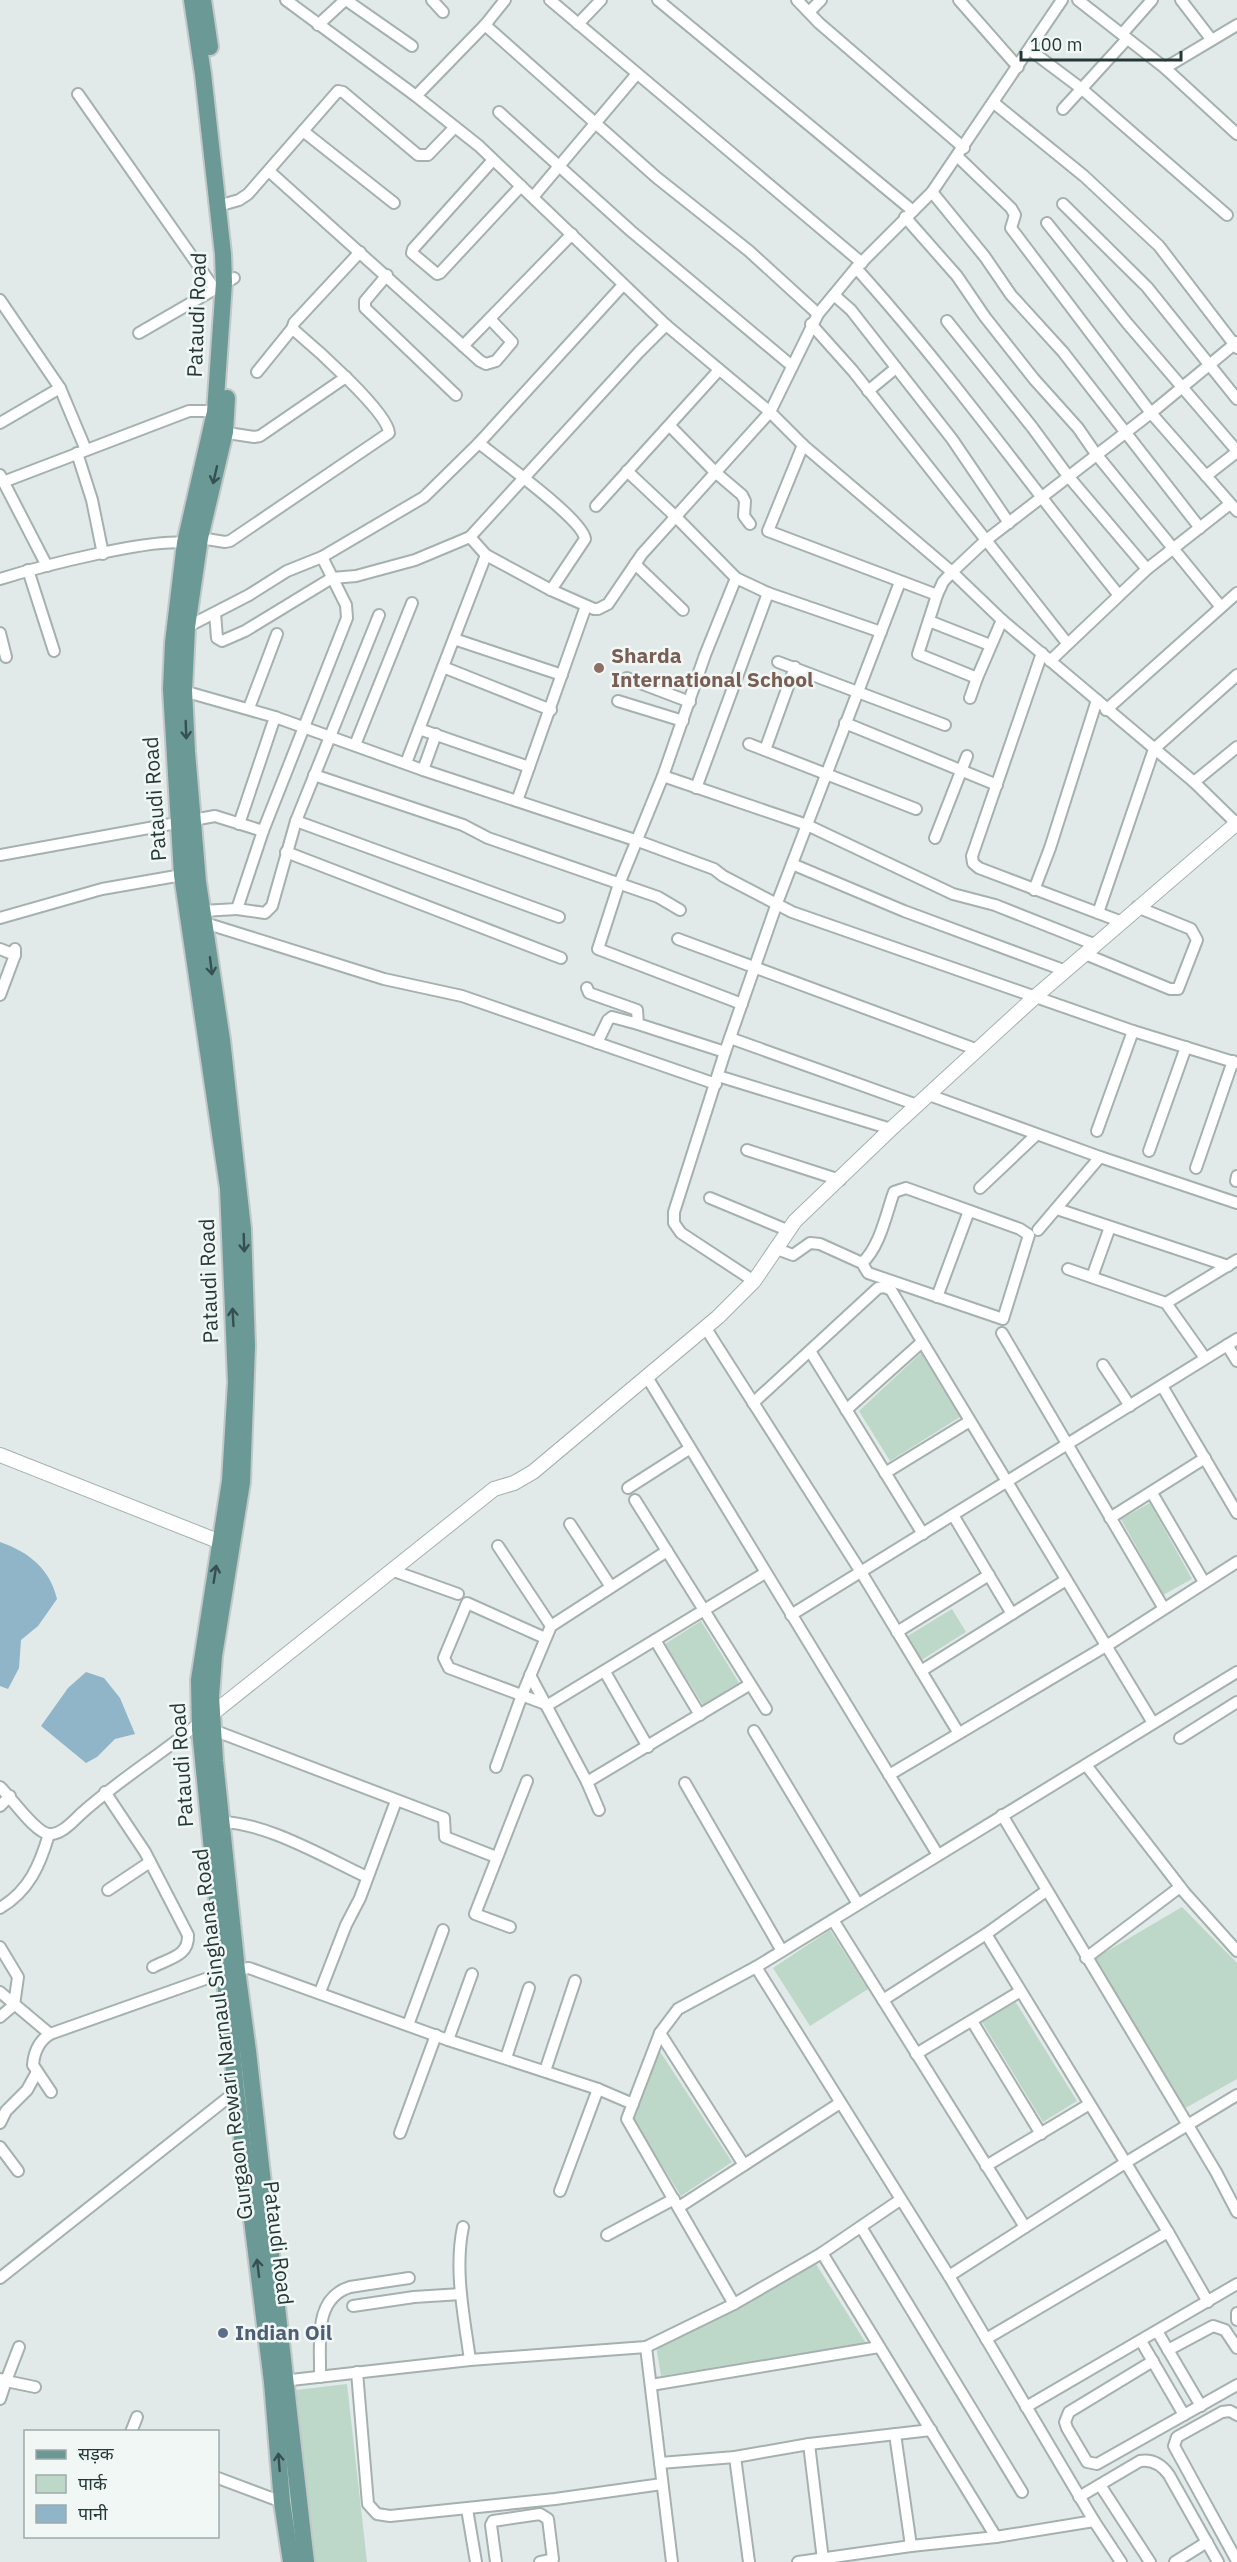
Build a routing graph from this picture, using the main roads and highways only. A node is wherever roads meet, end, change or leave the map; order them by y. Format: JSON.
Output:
{"nodes":[{"id":1,"x":192,"y":0,"type":"edge"},
{"id":2,"x":203,"y":0,"type":"edge"},
{"id":3,"x":223,"y":205,"type":"junction"},
{"id":4,"x":195,"y":542,"type":"junction"},
{"id":5,"x":178,"y":690,"type":"junction"},
{"id":6,"x":186,"y":820,"type":"junction"},
{"id":7,"x":227,"y":1136,"type":"junction"},
{"id":8,"x":278,"y":2381,"type":"junction"},
{"id":9,"x":291,"y":2562,"type":"edge"},
{"id":10,"x":306,"y":2562,"type":"edge"}],
"edges":[{"from":1,"to":3,"type":"main road"},
{"from":2,"to":3,"type":"main road","name":"Gurgaon Rewari Narnaul Singhana Road"},
{"from":3,"to":4,"type":"main road","name":"Gurgaon Rewari Narnaul Singhana Road"},
{"from":4,"to":5,"type":"main road","name":"Gurgaon Rewari Narnaul Singhana Road"},
{"from":4,"to":5,"type":"main road"},
{"from":5,"to":6,"type":"main road","name":"Gurgaon Rewari Narnaul Singhana Road"},
{"from":6,"to":7,"type":"main road","name":"Gurgaon Rewari Narnaul Singhana Road","one_way":true},
{"from":6,"to":7,"type":"main road","name":"Pataudi Road"},
{"from":7,"to":8,"type":"main road","name":"Gurgaon Rewari Narnaul Singhana Road"},
{"from":9,"to":8,"type":"main road","one_way":true},
{"from":8,"to":10,"type":"main road","name":"Gurgaon Rewari Narnaul Singhana Road"}]}
